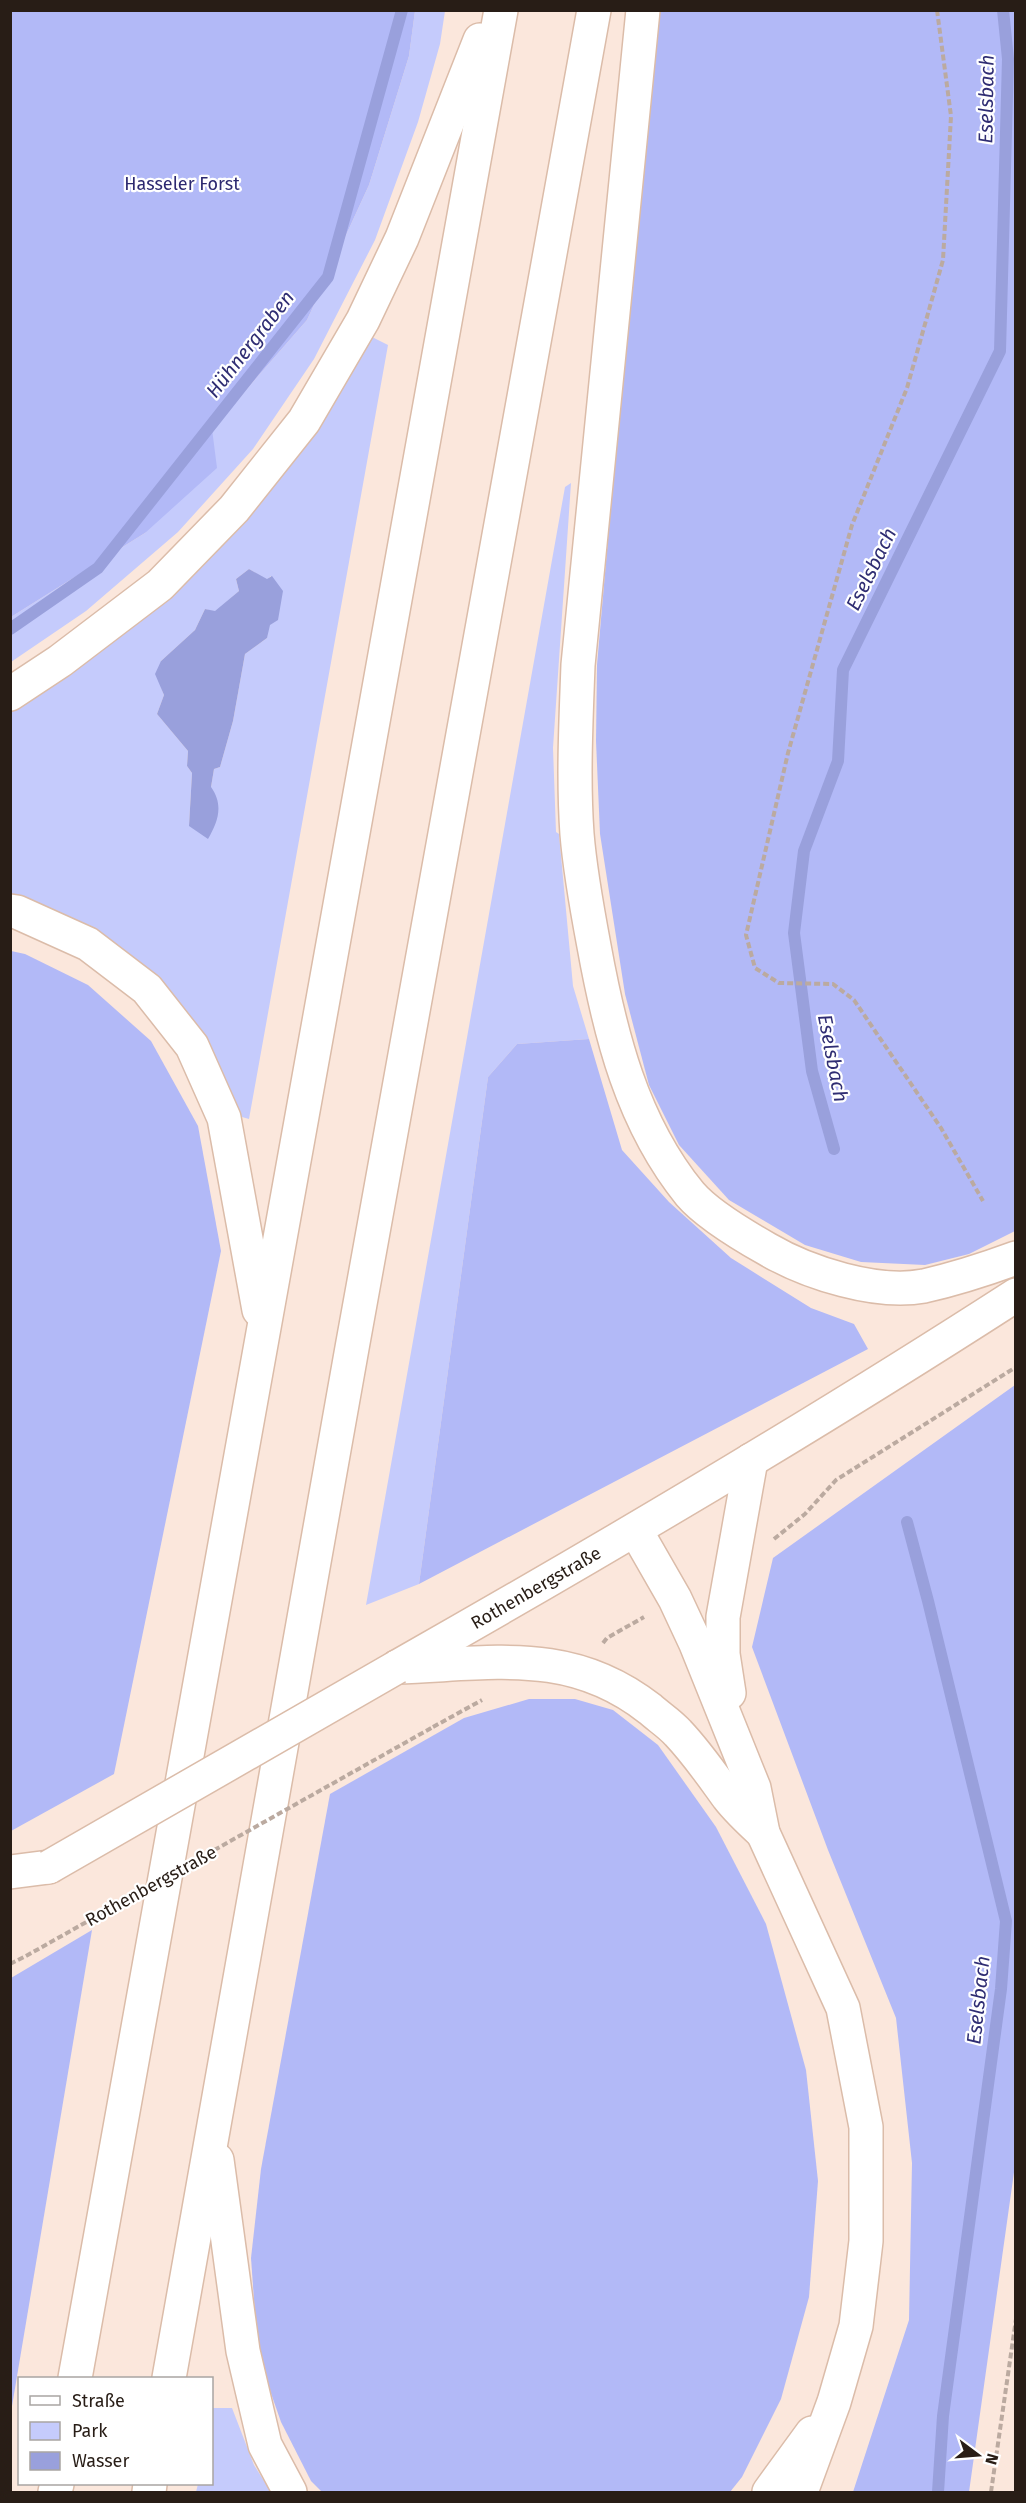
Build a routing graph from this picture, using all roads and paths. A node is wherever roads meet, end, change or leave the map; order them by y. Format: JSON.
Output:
{"nodes":[{"id":1,"x":492,"y":10,"type":"edge"},
{"id":2,"x":501,"y":10,"type":"edge"},
{"id":3,"x":594,"y":10,"type":"edge"},
{"id":4,"x":643,"y":10,"type":"edge"},
{"id":5,"x":937,"y":10,"type":"edge"},
{"id":6,"x":10,"y":694,"type":"edge"},
{"id":7,"x":10,"y":911,"type":"edge"},
{"id":8,"x":983,"y":1201,"type":"dead end"},
{"id":9,"x":1016,"y":1258,"type":"edge"},
{"id":10,"x":1016,"y":1295,"type":"edge"},
{"id":11,"x":262,"y":1329,"type":"junction"},
{"id":12,"x":751,"y":1460,"type":"junction"},
{"id":13,"x":636,"y":1531,"type":"junction"},
{"id":14,"x":398,"y":1667,"type":"junction"},
{"id":15,"x":433,"y":1727,"type":"dead end"},
{"id":16,"x":736,"y":1745,"type":"junction"},
{"id":17,"x":763,"y":1833,"type":"junction"},
{"id":18,"x":49,"y":1867,"type":"junction"},
{"id":19,"x":10,"y":1872,"type":"edge"},
{"id":20,"x":10,"y":1888,"type":"edge"},
{"id":21,"x":10,"y":1964,"type":"edge"},
{"id":22,"x":213,"y":2128,"type":"junction"},
{"id":23,"x":1016,"y":2319,"type":"edge"},
{"id":24,"x":75,"y":2377,"type":"edge"},
{"id":25,"x":169,"y":2377,"type":"edge"},
{"id":26,"x":834,"y":2402,"type":"junction"},
{"id":27,"x":290,"y":2493,"type":"edge"},
{"id":28,"x":769,"y":2493,"type":"edge"},
{"id":29,"x":801,"y":2493,"type":"edge"},
{"id":30,"x":991,"y":2493,"type":"edge"}],
"edges":[{"from":1,"to":6,"type":"main road"},
{"from":2,"to":11,"type":"main road"},
{"from":3,"to":22,"type":"main road"},
{"from":4,"to":9,"type":"main road"},
{"from":5,"to":8,"type":"path"},
{"from":7,"to":11,"type":"main road"},
{"from":10,"to":12,"type":"main road","name":"Rothenbergstraße"},
{"from":11,"to":24,"type":"main road"},
{"from":12,"to":13,"type":"main road","name":"Rothenbergstraße"},
{"from":12,"to":16,"type":"main road"},
{"from":13,"to":14,"type":"main road","name":"Rothenbergstraße"},
{"from":13,"to":16,"type":"main road"},
{"from":14,"to":17,"type":"main road"},
{"from":14,"to":18,"type":"main road","name":"Rothenbergstraße","bridge":true},
{"from":15,"to":21,"type":"path","name":"Rothenbergstraße","bridge":true},
{"from":16,"to":17,"type":"main road"},
{"from":17,"to":26,"type":"main road"},
{"from":18,"to":19,"type":"main road"},
{"from":18,"to":20,"type":"main road","name":"Rothenbergstraße"},
{"from":22,"to":25,"type":"main road"},
{"from":22,"to":27,"type":"main road"},
{"from":23,"to":30,"type":"path"},
{"from":26,"to":28,"type":"main road"},
{"from":26,"to":29,"type":"main road"}]}
